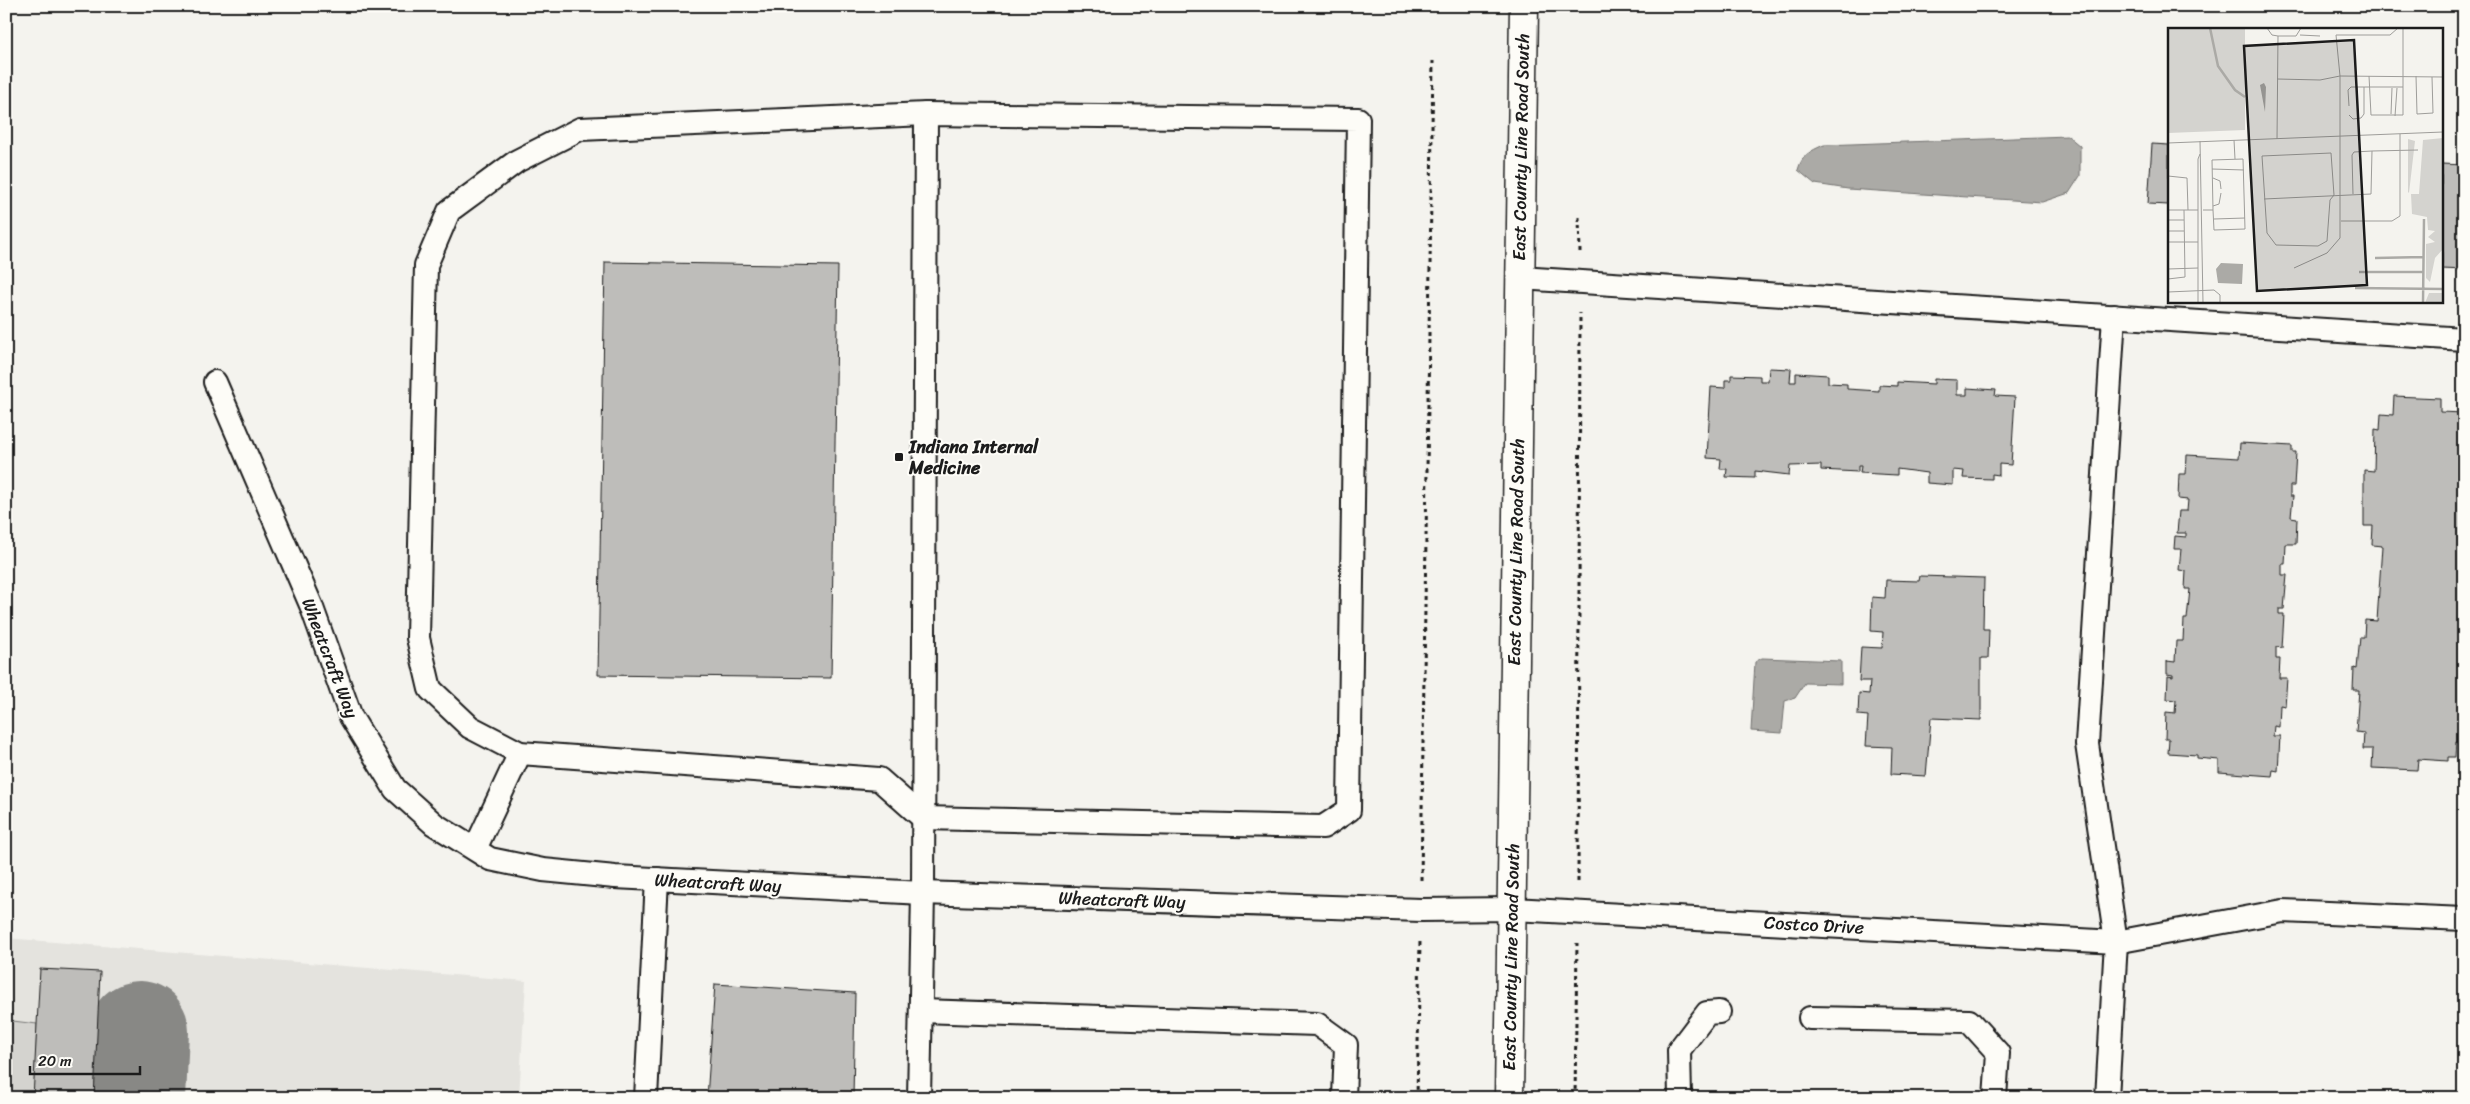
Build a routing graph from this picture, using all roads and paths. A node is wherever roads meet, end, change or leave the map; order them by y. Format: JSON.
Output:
{"nodes":[{"id":1,"x":1524,"y":6,"type":"edge"},
{"id":2,"x":1433,"y":60,"type":"dead end"},
{"id":3,"x":926,"y":114,"type":"junction"},
{"id":4,"x":1579,"y":217,"type":"dead end"},
{"id":5,"x":1520,"y":278,"type":"junction"},
{"id":6,"x":1580,"y":282,"type":"junction"},
{"id":7,"x":2114,"y":316,"type":"junction"},
{"id":8,"x":2464,"y":338,"type":"edge"},
{"id":9,"x":215,"y":382,"type":"dead end"},
{"id":10,"x":520,"y":753,"type":"junction"},
{"id":11,"x":923,"y":818,"type":"junction"},
{"id":12,"x":475,"y":850,"type":"junction"},
{"id":13,"x":657,"y":879,"type":"junction"},
{"id":14,"x":923,"y":893,"type":"junction"},
{"id":15,"x":1512,"y":909,"type":"junction"},
{"id":16,"x":1421,"y":910,"type":"junction"},
{"id":17,"x":1578,"y":912,"type":"junction"},
{"id":18,"x":2464,"y":919,"type":"edge"},
{"id":19,"x":2116,"y":942,"type":"junction"},
{"id":20,"x":921,"y":1012,"type":"junction"},
{"id":21,"x":1719,"y":1012,"type":"dead end"},
{"id":22,"x":1810,"y":1018,"type":"dead end"},
{"id":23,"x":646,"y":1098,"type":"edge"},
{"id":24,"x":919,"y":1098,"type":"edge"},
{"id":25,"x":1344,"y":1098,"type":"edge"},
{"id":26,"x":1418,"y":1098,"type":"edge"},
{"id":27,"x":1509,"y":1098,"type":"edge"},
{"id":28,"x":1575,"y":1098,"type":"edge"},
{"id":29,"x":1680,"y":1098,"type":"edge"},
{"id":30,"x":1995,"y":1098,"type":"edge"},
{"id":31,"x":2107,"y":1098,"type":"edge"}],
"edges":[{"from":1,"to":5,"type":"main road","name":"East County Line Road South"},
{"from":2,"to":16,"type":"path"},
{"from":3,"to":10,"type":"lane"},
{"from":3,"to":11,"type":"lane"},
{"from":3,"to":11,"type":"lane"},
{"from":4,"to":6,"type":"path"},
{"from":5,"to":6,"type":"lane"},
{"from":5,"to":15,"type":"main road","name":"East County Line Road South"},
{"from":6,"to":7,"type":"lane"},
{"from":6,"to":17,"type":"path"},
{"from":7,"to":8,"type":"lane"},
{"from":7,"to":19,"type":"lane"},
{"from":9,"to":12,"type":"lane","name":"Wheatcraft Way"},
{"from":10,"to":11,"type":"lane"},
{"from":10,"to":12,"type":"lane"},
{"from":11,"to":14,"type":"lane"},
{"from":12,"to":13,"type":"lane","name":"Wheatcraft Way"},
{"from":13,"to":14,"type":"lane","name":"Wheatcraft Way"},
{"from":13,"to":23,"type":"lane"},
{"from":14,"to":16,"type":"lane","name":"Wheatcraft Way"},
{"from":14,"to":20,"type":"lane"},
{"from":15,"to":16,"type":"lane","name":"Wheatcraft Way"},
{"from":15,"to":17,"type":"lane","name":"Costco Drive"},
{"from":15,"to":27,"type":"main road","name":"East County Line Road South"},
{"from":16,"to":26,"type":"path"},
{"from":17,"to":19,"type":"lane","name":"Costco Drive"},
{"from":17,"to":28,"type":"path"},
{"from":18,"to":19,"type":"lane","name":"Costco Drive"},
{"from":19,"to":31,"type":"lane"},
{"from":20,"to":24,"type":"lane"},
{"from":20,"to":25,"type":"lane"},
{"from":21,"to":29,"type":"lane"},
{"from":22,"to":30,"type":"lane"}]}
